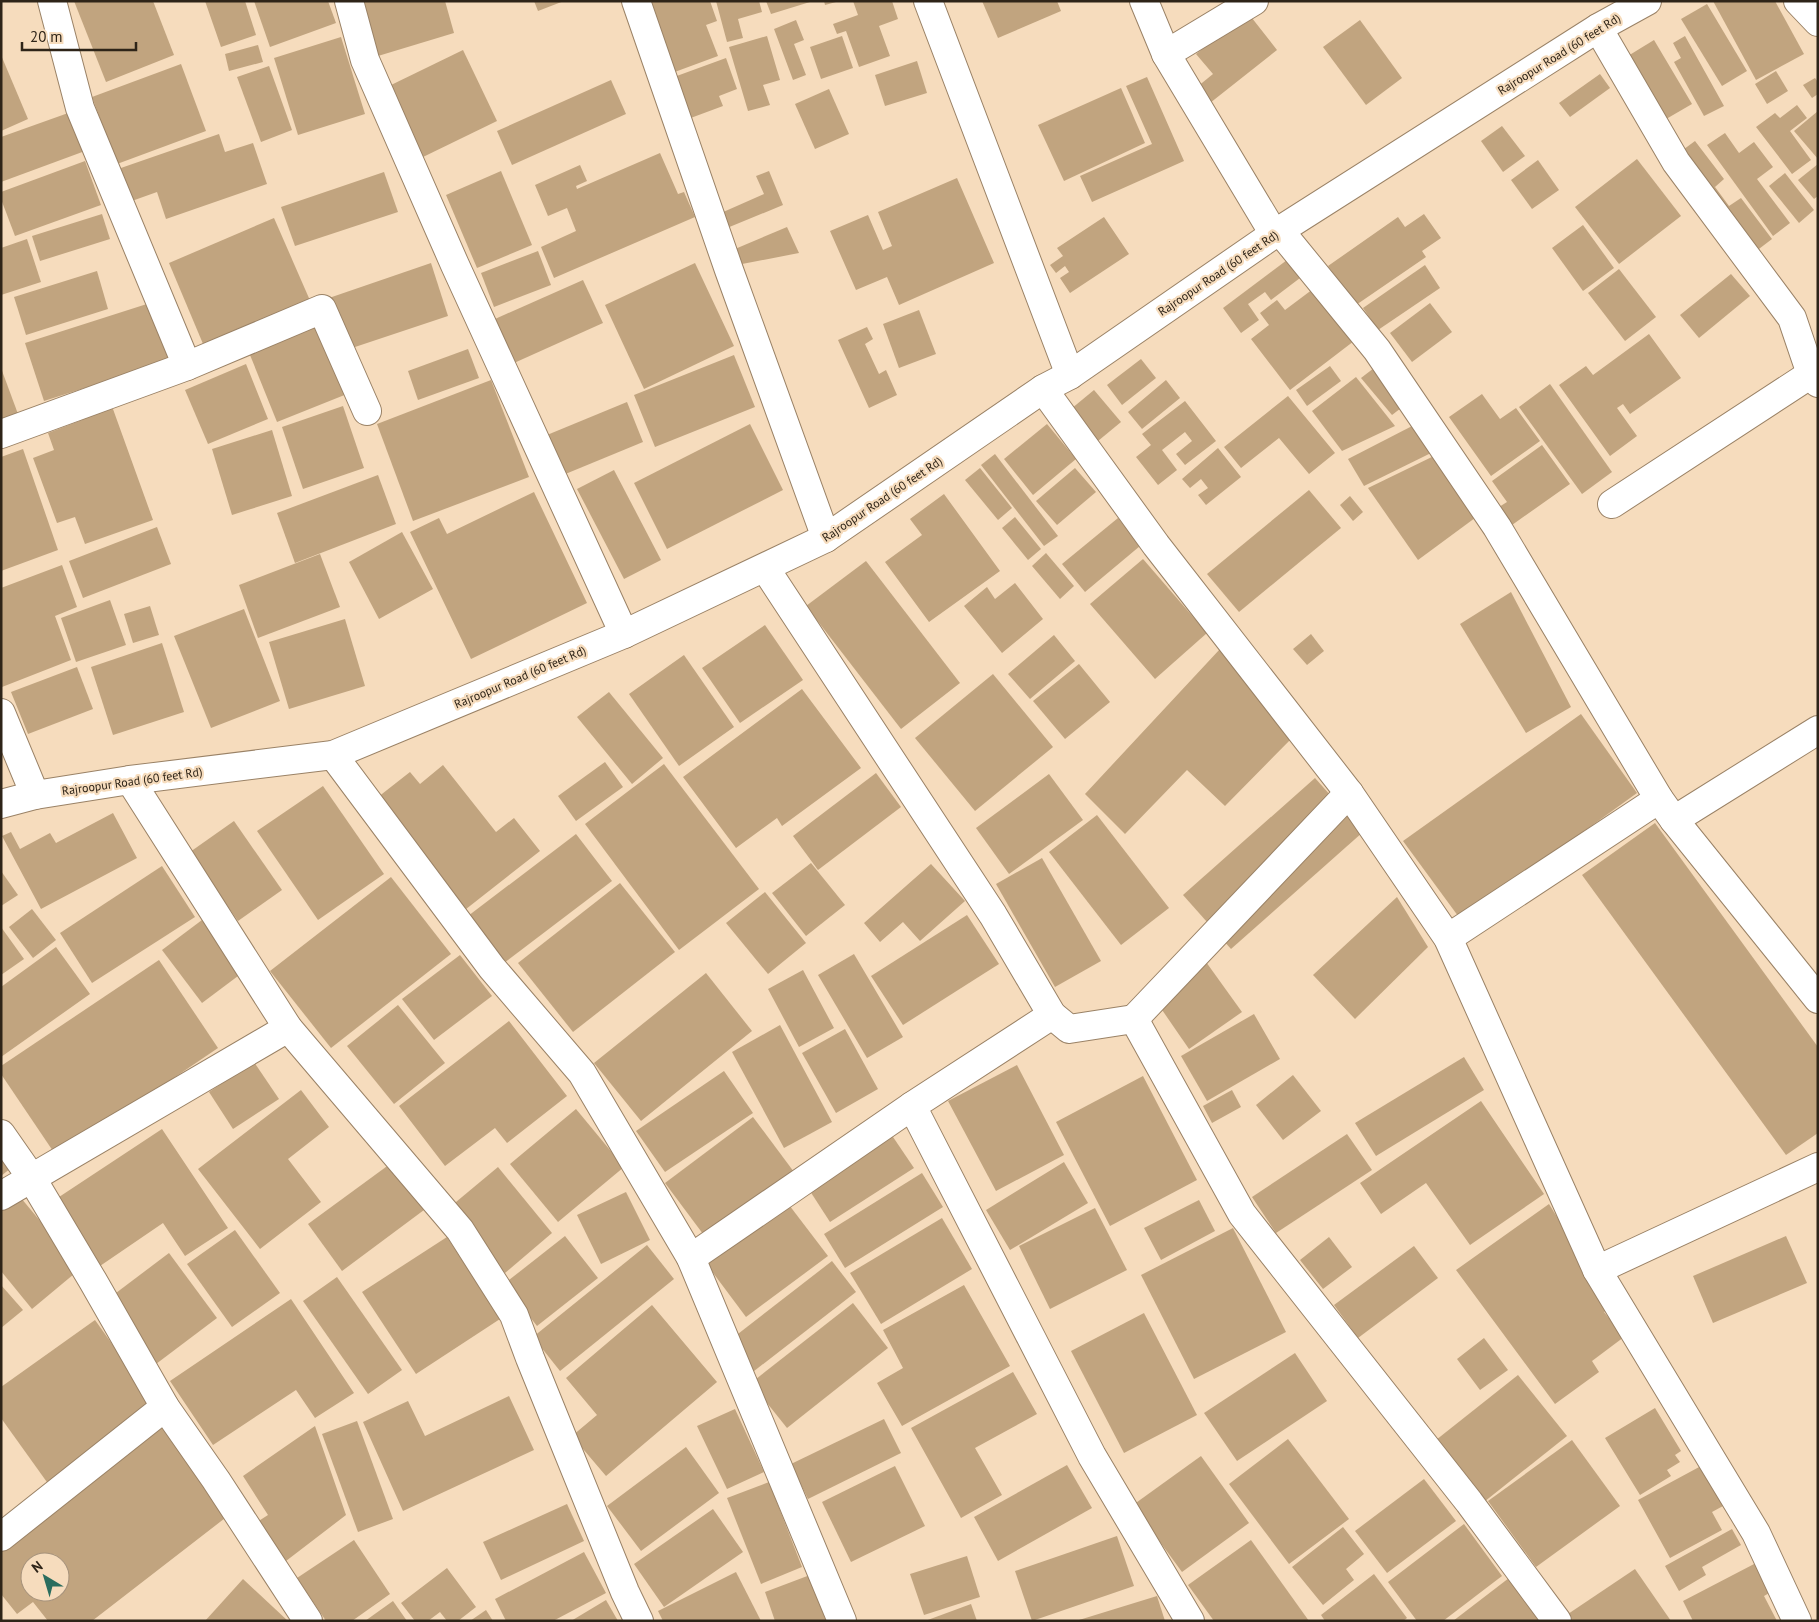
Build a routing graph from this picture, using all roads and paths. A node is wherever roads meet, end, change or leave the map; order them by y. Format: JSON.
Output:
{"nodes":[{"id":1,"x":52,"y":1,"type":"edge"},
{"id":2,"x":349,"y":1,"type":"edge"},
{"id":3,"x":636,"y":1,"type":"edge"},
{"id":4,"x":928,"y":1,"type":"edge"},
{"id":5,"x":1144,"y":1,"type":"edge"},
{"id":6,"x":1254,"y":1,"type":"edge"},
{"id":7,"x":1647,"y":1,"type":"edge"},
{"id":8,"x":1798,"y":1,"type":"edge"},
{"id":9,"x":1818,"y":22,"type":"edge"},
{"id":10,"x":1598,"y":28,"type":"junction"},
{"id":11,"x":1166,"y":54,"type":"junction"},
{"id":12,"x":1277,"y":232,"type":"junction"},
{"id":13,"x":187,"y":366,"type":"junction"},
{"id":14,"x":1070,"y":375,"type":"junction"},
{"id":15,"x":1815,"y":379,"type":"edge"},
{"id":16,"x":1043,"y":389,"type":"junction"},
{"id":17,"x":367,"y":411,"type":"dead end"},
{"id":18,"x":1,"y":434,"type":"edge"},
{"id":19,"x":1612,"y":504,"type":"dead end"},
{"id":20,"x":826,"y":538,"type":"junction"},
{"id":21,"x":765,"y":568,"type":"junction"},
{"id":22,"x":624,"y":634,"type":"junction"},
{"id":23,"x":1,"y":712,"type":"edge"},
{"id":24,"x":1818,"y":730,"type":"edge"},
{"id":25,"x":333,"y":755,"type":"junction"},
{"id":26,"x":130,"y":780,"type":"junction"},
{"id":27,"x":1349,"y":793,"type":"junction"},
{"id":28,"x":35,"y":795,"type":"junction"},
{"id":29,"x":1,"y":804,"type":"edge"},
{"id":30,"x":1667,"y":810,"type":"junction"},
{"id":31,"x":1448,"y":938,"type":"junction"},
{"id":32,"x":1818,"y":999,"type":"edge"},
{"id":33,"x":1052,"y":1015,"type":"junction"},
{"id":34,"x":1134,"y":1019,"type":"junction"},
{"id":35,"x":288,"y":1028,"type":"junction"},
{"id":36,"x":912,"y":1106,"type":"junction"},
{"id":37,"x":1,"y":1134,"type":"edge"},
{"id":38,"x":1818,"y":1167,"type":"edge"},
{"id":39,"x":31,"y":1178,"type":"junction"},
{"id":40,"x":1,"y":1196,"type":"edge"},
{"id":41,"x":691,"y":1258,"type":"junction"},
{"id":42,"x":1597,"y":1270,"type":"junction"},
{"id":43,"x":165,"y":1407,"type":"junction"},
{"id":44,"x":1,"y":1537,"type":"edge"},
{"id":45,"x":308,"y":1621,"type":"edge"},
{"id":46,"x":640,"y":1621,"type":"edge"},
{"id":47,"x":842,"y":1621,"type":"edge"},
{"id":48,"x":1190,"y":1621,"type":"edge"},
{"id":49,"x":1557,"y":1621,"type":"edge"},
{"id":50,"x":1796,"y":1621,"type":"edge"}],
"edges":[{"from":1,"to":13,"type":"street"},
{"from":2,"to":22,"type":"street"},
{"from":3,"to":20,"type":"street"},
{"from":4,"to":14,"type":"street"},
{"from":5,"to":11,"type":"street"},
{"from":6,"to":11,"type":"street"},
{"from":7,"to":10,"type":"street","name":"Rajroopur Road (60 feet Rd)"},
{"from":8,"to":9,"type":"street"},
{"from":10,"to":12,"type":"street","name":"Rajroopur Road (60 feet Rd)"},
{"from":10,"to":15,"type":"street"},
{"from":11,"to":12,"type":"street"},
{"from":12,"to":14,"type":"street","name":"Rajroopur Road (60 feet Rd)"},
{"from":12,"to":30,"type":"street"},
{"from":13,"to":17,"type":"street"},
{"from":13,"to":18,"type":"street"},
{"from":14,"to":16,"type":"street","name":"Rajroopur Road (60 feet Rd)"},
{"from":15,"to":19,"type":"street"},
{"from":16,"to":20,"type":"street","name":"Rajroopur Road (60 feet Rd)"},
{"from":16,"to":27,"type":"street"},
{"from":20,"to":21,"type":"street","name":"Rajroopur Road (60 feet Rd)"},
{"from":21,"to":22,"type":"street","name":"Rajroopur Road (60 feet Rd)"},
{"from":21,"to":33,"type":"street"},
{"from":22,"to":25,"type":"street","name":"Rajroopur Road (60 feet Rd)"},
{"from":23,"to":28,"type":"street"},
{"from":24,"to":30,"type":"street"},
{"from":25,"to":26,"type":"street","name":"Rajroopur Road (60 feet Rd)"},
{"from":25,"to":41,"type":"street"},
{"from":26,"to":28,"type":"street","name":"Rajroopur Road (60 feet Rd)"},
{"from":26,"to":35,"type":"street"},
{"from":27,"to":31,"type":"street"},
{"from":27,"to":34,"type":"street"},
{"from":28,"to":29,"type":"street","name":"Rajroopur Road (60 feet Rd)"},
{"from":30,"to":31,"type":"street"},
{"from":30,"to":32,"type":"street"},
{"from":31,"to":42,"type":"street"},
{"from":33,"to":34,"type":"street"},
{"from":33,"to":36,"type":"street"},
{"from":34,"to":49,"type":"street"},
{"from":35,"to":39,"type":"street"},
{"from":35,"to":46,"type":"street"},
{"from":36,"to":41,"type":"street"},
{"from":36,"to":48,"type":"street"},
{"from":37,"to":39,"type":"street"},
{"from":38,"to":42,"type":"street"},
{"from":39,"to":40,"type":"street"},
{"from":39,"to":43,"type":"street"},
{"from":41,"to":47,"type":"street"},
{"from":42,"to":50,"type":"street"},
{"from":43,"to":44,"type":"street"},
{"from":43,"to":45,"type":"street"}]}
